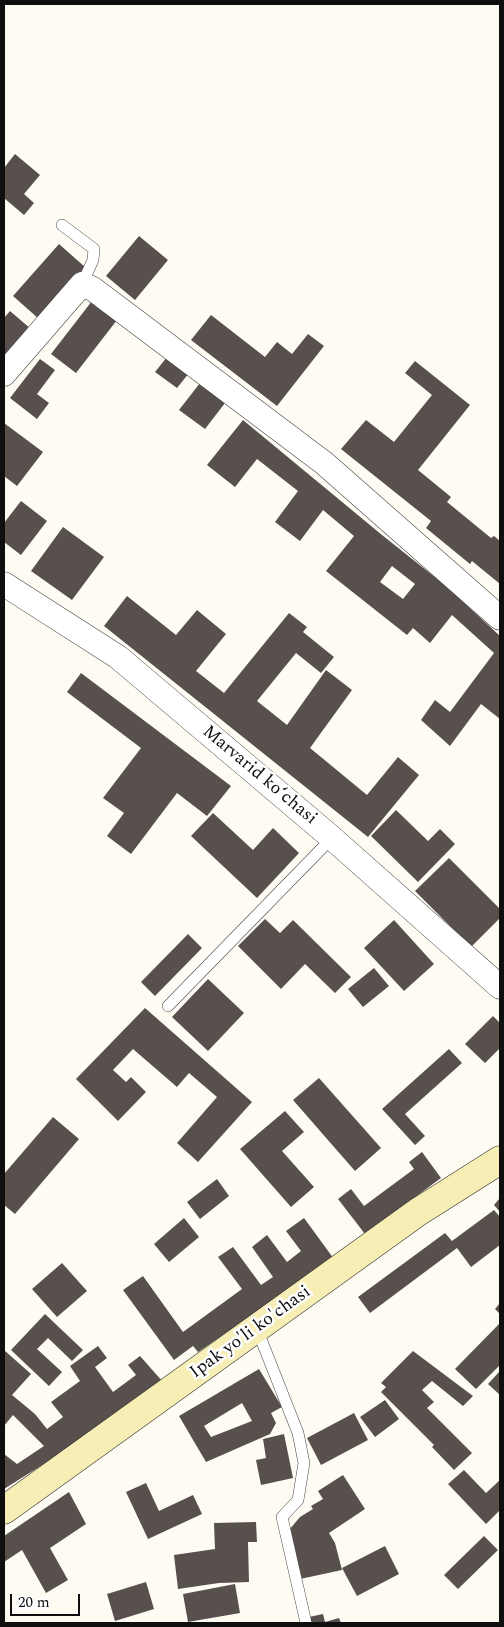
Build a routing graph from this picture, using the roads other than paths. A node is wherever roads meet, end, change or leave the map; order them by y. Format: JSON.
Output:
{"nodes":[{"id":1,"x":62,"y":225,"type":"dead end"},
{"id":2,"x":82,"y":284,"type":"junction"},
{"id":3,"x":4,"y":374,"type":"edge"},
{"id":4,"x":4,"y":584,"type":"edge"},
{"id":5,"x":500,"y":618,"type":"edge"},
{"id":6,"x":332,"y":838,"type":"junction"},
{"id":7,"x":500,"y":987,"type":"edge"},
{"id":8,"x":168,"y":1006,"type":"dead end"},
{"id":9,"x":500,"y":1160,"type":"edge"},
{"id":10,"x":257,"y":1329,"type":"junction"},
{"id":11,"x":4,"y":1510,"type":"edge"},
{"id":12,"x":306,"y":1623,"type":"edge"}],
"edges":[{"from":1,"to":2,"type":"lane"},
{"from":2,"to":3,"type":"street"},
{"from":2,"to":5,"type":"street"},
{"from":4,"to":6,"type":"street","name":"Marvarid koʻchasi"},
{"from":6,"to":7,"type":"street","name":"Marvarid koʻchasi"},
{"from":6,"to":8,"type":"lane"},
{"from":9,"to":10,"type":"main road","name":"Ipak yo'li ko'chasi"},
{"from":10,"to":11,"type":"main road","name":"Ipak yo'li ko'chasi"},
{"from":10,"to":12,"type":"lane"}]}
